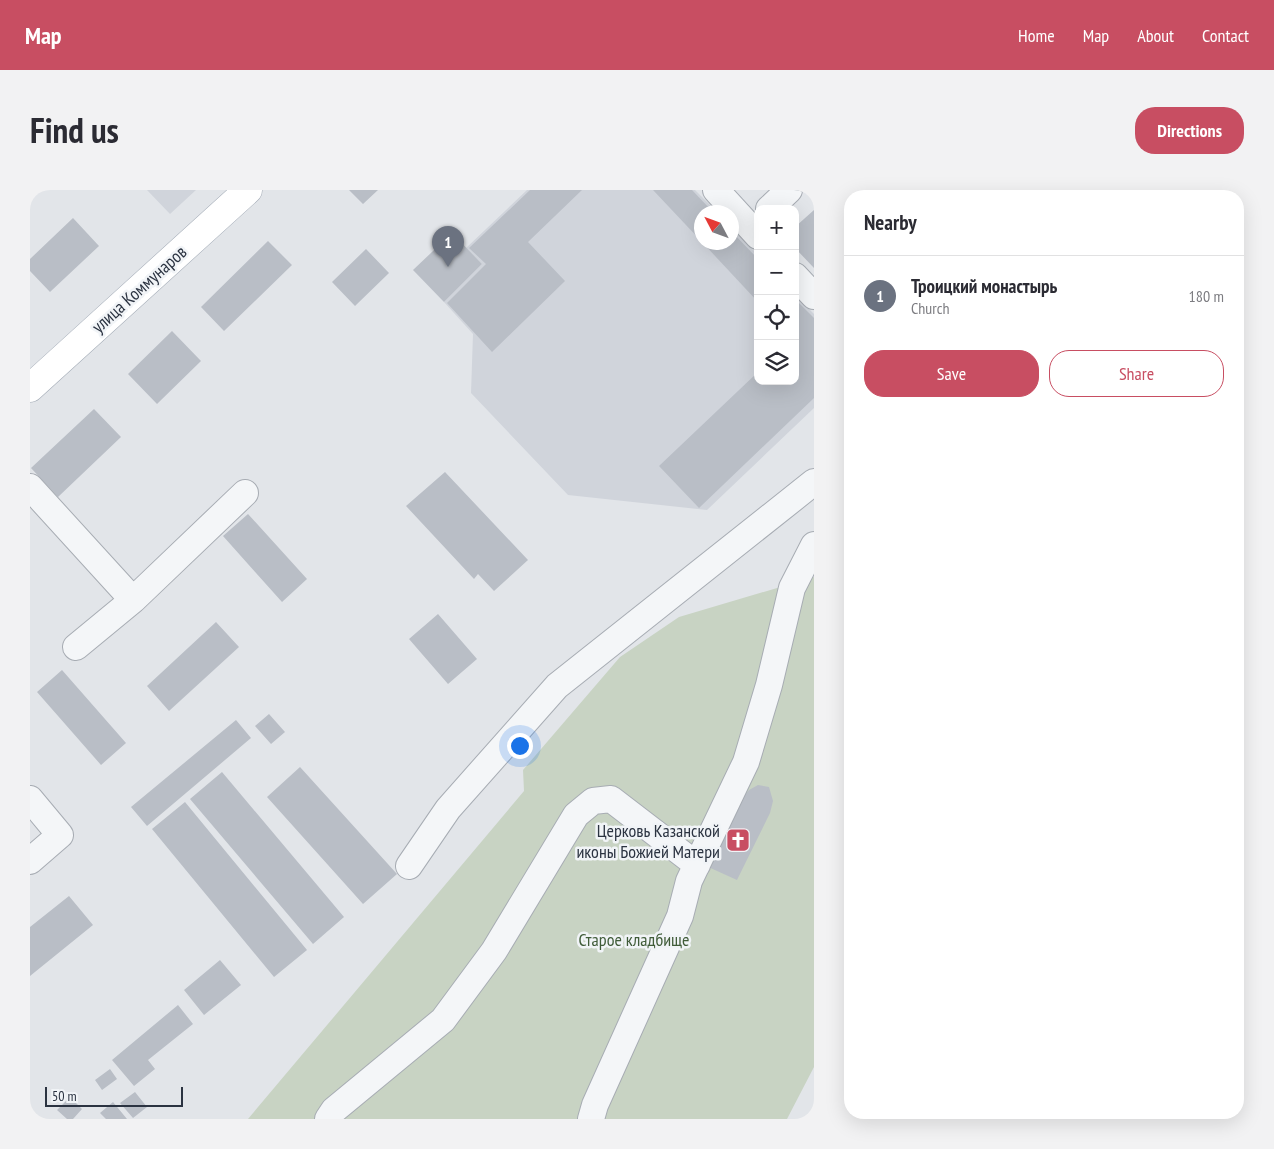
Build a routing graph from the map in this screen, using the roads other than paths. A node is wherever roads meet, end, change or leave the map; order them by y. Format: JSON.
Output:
{"nodes":[{"id":1,"x":248,"y":190,"type":"edge"},
{"id":2,"x":716,"y":190,"type":"edge"},
{"id":3,"x":789,"y":190,"type":"edge"},
{"id":4,"x":772,"y":205,"type":"edge"},
{"id":5,"x":754,"y":226,"type":"edge"},
{"id":6,"x":799,"y":280,"type":"edge"},
{"id":7,"x":814,"y":296,"type":"edge"},
{"id":8,"x":30,"y":388,"type":"edge"},
{"id":9,"x":814,"y":482,"type":"edge"},
{"id":10,"x":30,"y":487,"type":"edge"},
{"id":11,"x":245,"y":493,"type":"dead end"},
{"id":12,"x":814,"y":545,"type":"edge"},
{"id":13,"x":133,"y":600,"type":"junction"},
{"id":14,"x":76,"y":647,"type":"dead end"},
{"id":15,"x":30,"y":799,"type":"edge"},
{"id":16,"x":30,"y":861,"type":"edge"},
{"id":17,"x":697,"y":865,"type":"junction"},
{"id":18,"x":409,"y":866,"type":"dead end"},
{"id":19,"x":328,"y":1119,"type":"edge"},
{"id":20,"x":591,"y":1119,"type":"edge"}],
"edges":[{"from":1,"to":8,"type":"main road","name":"улица Коммунаров"},
{"from":2,"to":5,"type":"street"},
{"from":3,"to":4,"type":"street"},
{"from":6,"to":7,"type":"street"},
{"from":9,"to":18,"type":"street"},
{"from":10,"to":13,"type":"street"},
{"from":11,"to":13,"type":"street"},
{"from":12,"to":17,"type":"street"},
{"from":13,"to":14,"type":"street"},
{"from":15,"to":16,"type":"street"},
{"from":17,"to":19,"type":"street"},
{"from":17,"to":20,"type":"street"}]}
